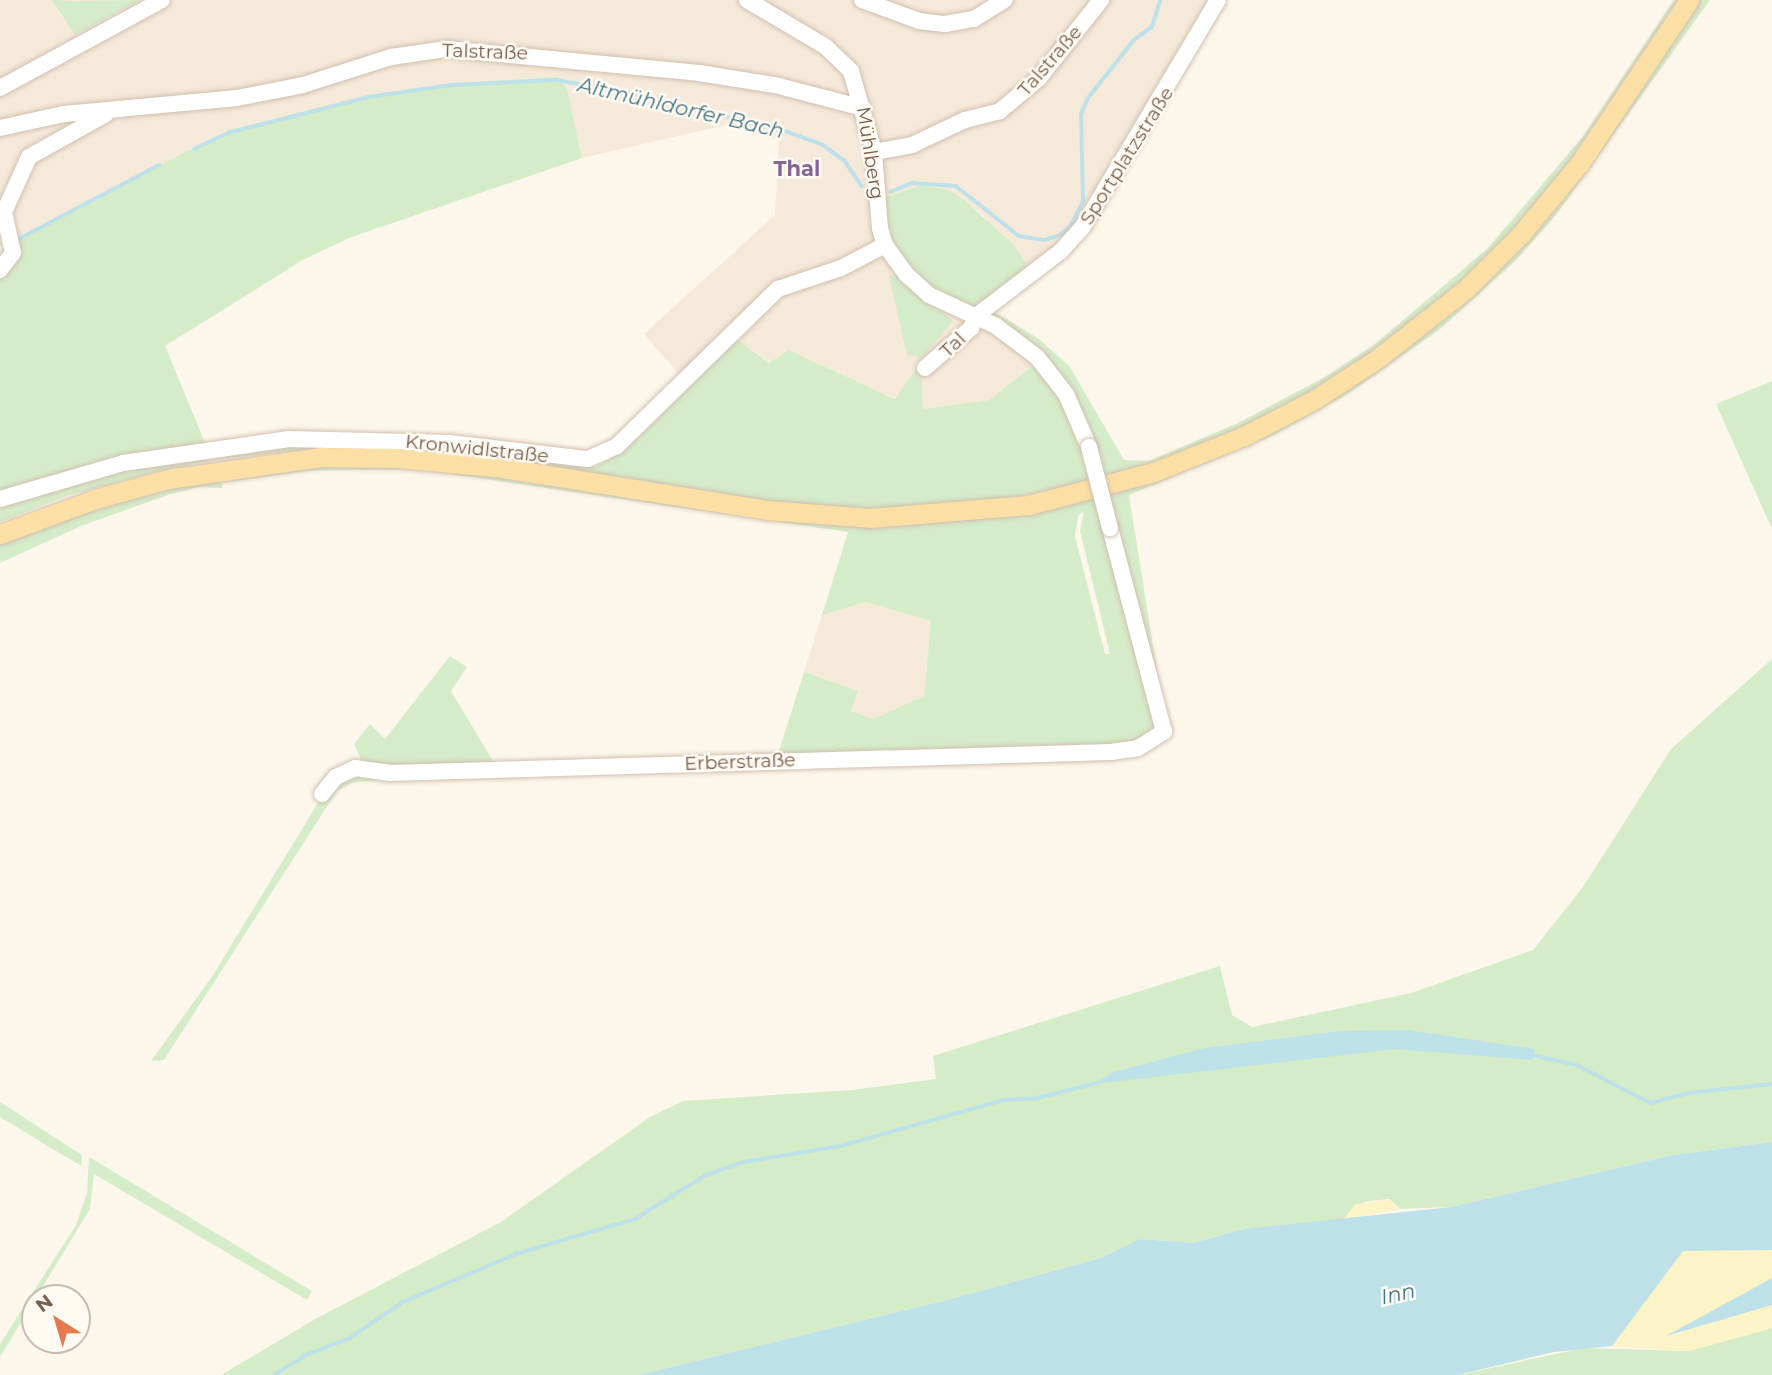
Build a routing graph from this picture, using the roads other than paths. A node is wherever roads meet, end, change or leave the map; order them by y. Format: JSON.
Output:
{"nodes":[{"id":1,"x":162,"y":0,"type":"edge"},
{"id":2,"x":747,"y":0,"type":"edge"},
{"id":3,"x":862,"y":0,"type":"edge"},
{"id":4,"x":1004,"y":0,"type":"edge"},
{"id":5,"x":1101,"y":0,"type":"edge"},
{"id":6,"x":1218,"y":0,"type":"edge"},
{"id":7,"x":1689,"y":0,"type":"edge"},
{"id":8,"x":0,"y":88,"type":"edge"},
{"id":9,"x":863,"y":108,"type":"junction"},
{"id":10,"x":108,"y":112,"type":"junction"},
{"id":11,"x":0,"y":128,"type":"edge"},
{"id":12,"x":874,"y":152,"type":"junction"},
{"id":13,"x":885,"y":245,"type":"junction"},
{"id":14,"x":0,"y":270,"type":"edge"},
{"id":15,"x":976,"y":317,"type":"junction"},
{"id":16,"x":925,"y":368,"type":"dead end"},
{"id":17,"x":0,"y":499,"type":"edge"},
{"id":18,"x":0,"y":534,"type":"edge"},
{"id":19,"x":1164,"y":732,"type":"joint"},
{"id":20,"x":322,"y":794,"type":"dead end"}],
"edges":[{"from":1,"to":8,"type":"street"},
{"from":2,"to":9,"type":"street","name":"Mühlberg"},
{"from":3,"to":4,"type":"street"},
{"from":5,"to":12,"type":"street","name":"Talstraße"},
{"from":6,"to":15,"type":"street","name":"Sportplatzstraße"},
{"from":7,"to":18,"type":"main road"},
{"from":9,"to":10,"type":"street","name":"Talstraße"},
{"from":9,"to":12,"type":"street","name":"Mühlberg"},
{"from":10,"to":11,"type":"street","name":"Talstraße"},
{"from":10,"to":14,"type":"street","name":"Talstraße"},
{"from":12,"to":13,"type":"street","name":"Mühlberg"},
{"from":13,"to":15,"type":"street","name":"Mühlberg"},
{"from":13,"to":17,"type":"street","name":"Kronwidlstraße"},
{"from":15,"to":16,"type":"street","name":"Tal"},
{"from":15,"to":19,"type":"street","name":"Mühlberg","bridge":true},
{"from":19,"to":20,"type":"street","name":"Erberstraße"}]}
